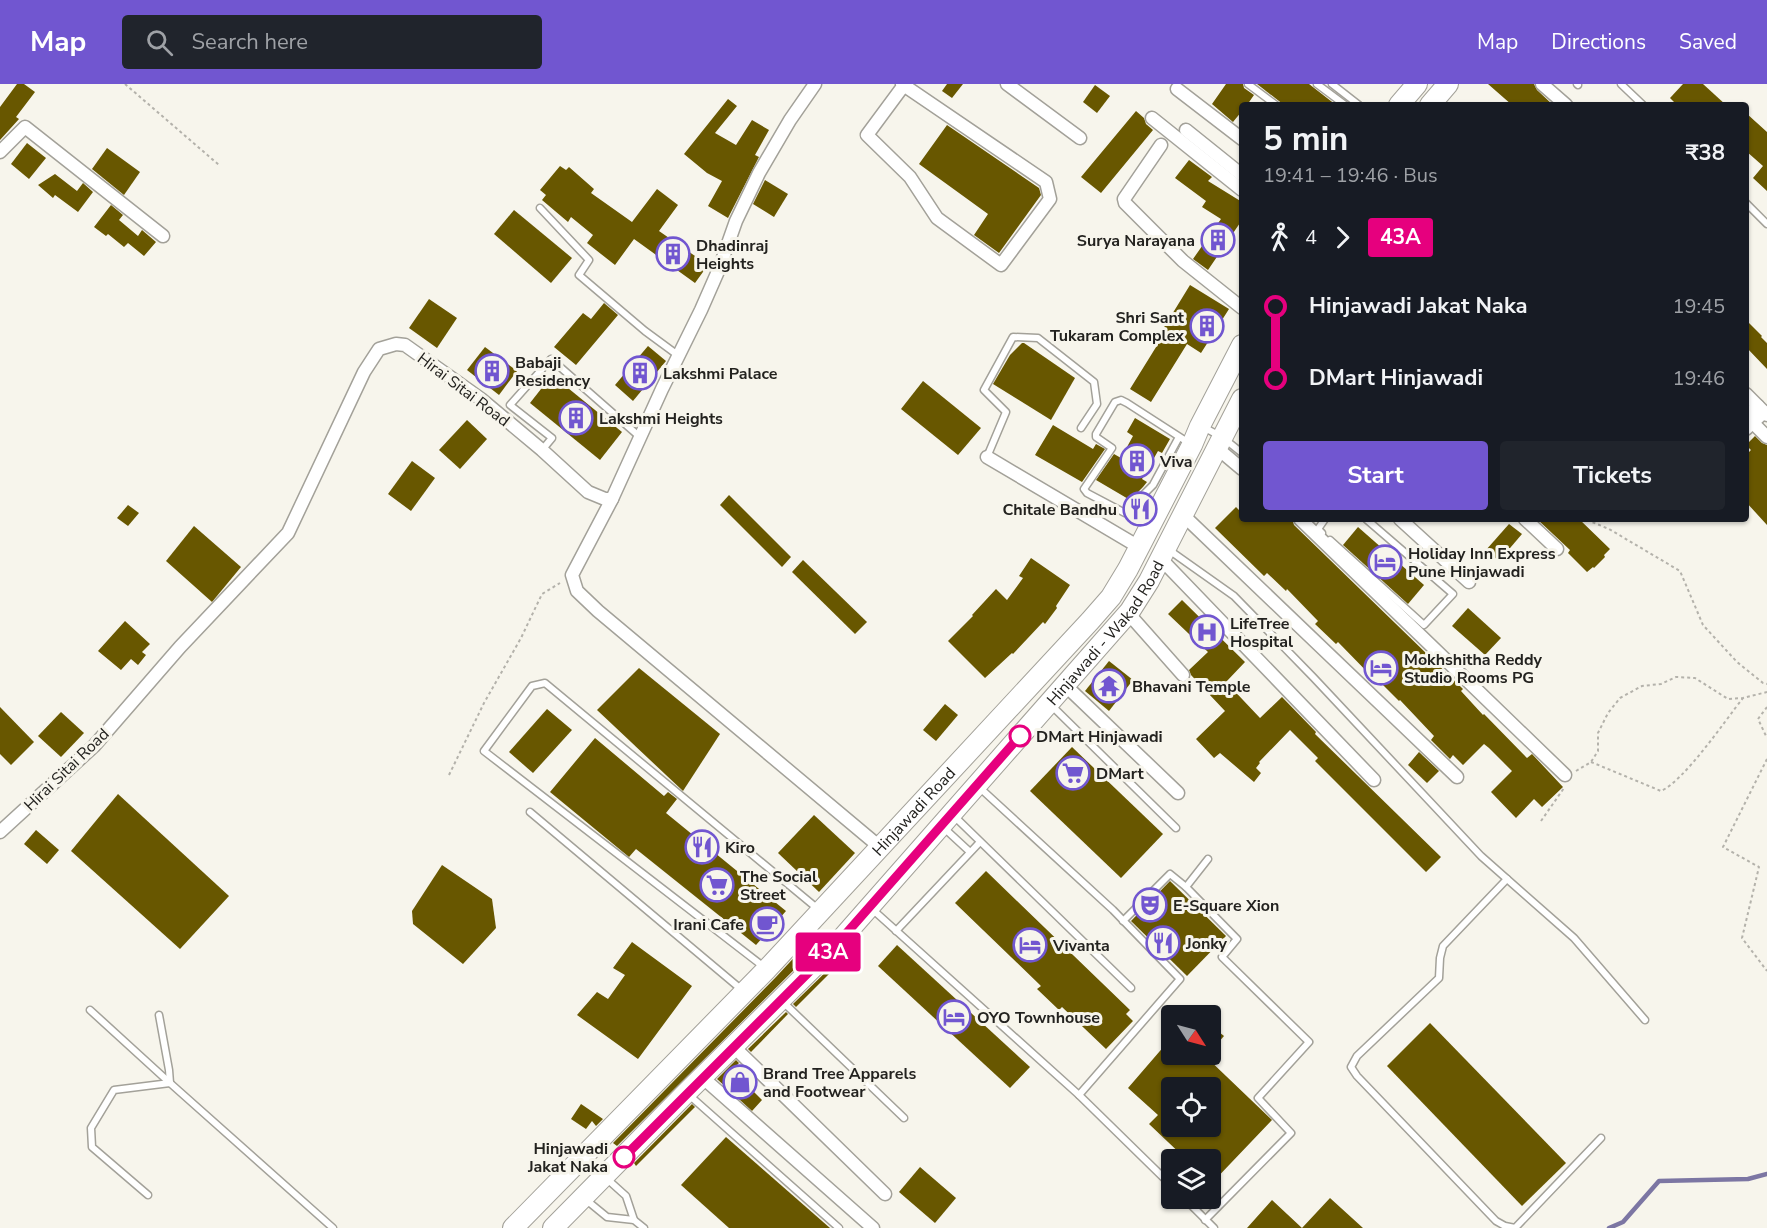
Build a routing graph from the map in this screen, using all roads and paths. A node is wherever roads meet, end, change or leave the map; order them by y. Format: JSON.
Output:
{"nodes":[{"id":1,"x":125,"y":84,"type":"edge"},
{"id":2,"x":815,"y":84,"type":"edge"},
{"id":3,"x":1248,"y":84,"type":"edge"},
{"id":4,"x":1317,"y":84,"type":"edge"},
{"id":5,"x":1332,"y":84,"type":"edge"},
{"id":6,"x":1417,"y":84,"type":"edge"},
{"id":7,"x":1448,"y":84,"type":"edge"},
{"id":8,"x":1542,"y":84,"type":"edge"},
{"id":9,"x":1621,"y":84,"type":"edge"},
{"id":10,"x":903,"y":85,"type":"edge"},
{"id":11,"x":1015,"y":87,"type":"edge"},
{"id":12,"x":1177,"y":89,"type":"dead end"},
{"id":13,"x":1272,"y":102,"type":"edge"},
{"id":14,"x":1341,"y":102,"type":"edge"},
{"id":15,"x":1355,"y":102,"type":"edge"},
{"id":16,"x":1402,"y":102,"type":"edge"},
{"id":17,"x":1433,"y":102,"type":"edge"},
{"id":18,"x":1563,"y":102,"type":"edge"},
{"id":19,"x":1640,"y":102,"type":"edge"},
{"id":20,"x":1152,"y":118,"type":"dead end"},
{"id":21,"x":1186,"y":130,"type":"dead end"},
{"id":22,"x":1239,"y":137,"type":"edge"},
{"id":23,"x":1080,"y":138,"type":"dead end"},
{"id":24,"x":1161,"y":146,"type":"dead end"},
{"id":25,"x":0,"y":152,"type":"edge"},
{"id":26,"x":219,"y":165,"type":"dead end"},
{"id":27,"x":1239,"y":173,"type":"edge"},
{"id":28,"x":1239,"y":188,"type":"edge"},
{"id":29,"x":1749,"y":207,"type":"edge"},
{"id":30,"x":540,"y":208,"type":"dead end"},
{"id":31,"x":1767,"y":224,"type":"edge"},
{"id":32,"x":163,"y":236,"type":"dead end"},
{"id":33,"x":1239,"y":306,"type":"edge"},
{"id":34,"x":1239,"y":351,"type":"edge"},
{"id":35,"x":680,"y":356,"type":"junction"},
{"id":36,"x":1749,"y":396,"type":"edge"},
{"id":37,"x":1239,"y":405,"type":"edge"},
{"id":38,"x":1763,"y":411,"type":"edge"},
{"id":39,"x":1749,"y":422,"type":"edge"},
{"id":40,"x":1749,"y":424,"type":"edge"},
{"id":41,"x":1200,"y":426,"type":"junction"},
{"id":42,"x":1081,"y":428,"type":"dead end"},
{"id":43,"x":640,"y":436,"type":"junction"},
{"id":44,"x":1767,"y":437,"type":"edge"},
{"id":45,"x":1186,"y":441,"type":"junction"},
{"id":46,"x":1220,"y":442,"type":"junction"},
{"id":47,"x":542,"y":450,"type":"junction"},
{"id":48,"x":1239,"y":452,"type":"edge"},
{"id":49,"x":987,"y":457,"type":"joint"},
{"id":50,"x":1239,"y":465,"type":"edge"},
{"id":51,"x":612,"y":499,"type":"junction"},
{"id":52,"x":1182,"y":515,"type":"junction"},
{"id":53,"x":1303,"y":522,"type":"edge"},
{"id":54,"x":1322,"y":522,"type":"edge"},
{"id":55,"x":1369,"y":522,"type":"edge"},
{"id":56,"x":1403,"y":522,"type":"edge"},
{"id":57,"x":1528,"y":522,"type":"edge"},
{"id":58,"x":1592,"y":522,"type":"edge"},
{"id":59,"x":1139,"y":548,"type":"junction"},
{"id":60,"x":1557,"y":549,"type":"dead end"},
{"id":61,"x":1163,"y":553,"type":"junction"},
{"id":62,"x":572,"y":575,"type":"junction"},
{"id":63,"x":1469,"y":582,"type":"dead end"},
{"id":64,"x":1128,"y":613,"type":"junction"},
{"id":65,"x":1183,"y":675,"type":"dead end"},
{"id":66,"x":1767,"y":684,"type":"edge"},
{"id":67,"x":1065,"y":685,"type":"junction"},
{"id":68,"x":1767,"y":692,"type":"edge"},
{"id":69,"x":1743,"y":698,"type":"junction"},
{"id":70,"x":1049,"y":704,"type":"junction"},
{"id":71,"x":1767,"y":707,"type":"edge"},
{"id":72,"x":1767,"y":738,"type":"edge"},
{"id":73,"x":1767,"y":759,"type":"edge"},
{"id":74,"x":1591,"y":762,"type":"junction"},
{"id":75,"x":450,"y":775,"type":"dead end"},
{"id":76,"x":1569,"y":776,"type":"junction"},
{"id":77,"x":1457,"y":777,"type":"dead end"},
{"id":78,"x":1374,"y":780,"type":"dead end"},
{"id":79,"x":977,"y":786,"type":"junction"},
{"id":80,"x":1178,"y":793,"type":"dead end"},
{"id":81,"x":530,"y":812,"type":"dead end"},
{"id":82,"x":947,"y":820,"type":"junction"},
{"id":83,"x":1541,"y":821,"type":"dead end"},
{"id":84,"x":1176,"y":828,"type":"dead end"},
{"id":85,"x":0,"y":832,"type":"edge"},
{"id":86,"x":980,"y":842,"type":"junction"},
{"id":87,"x":881,"y":848,"type":"junction"},
{"id":88,"x":970,"y":852,"type":"junction"},
{"id":89,"x":1208,"y":859,"type":"dead end"},
{"id":90,"x":1507,"y":879,"type":"junction"},
{"id":91,"x":1186,"y":887,"type":"junction"},
{"id":92,"x":869,"y":907,"type":"junction"},
{"id":93,"x":821,"y":912,"type":"junction"},
{"id":94,"x":1123,"y":921,"type":"junction"},
{"id":95,"x":896,"y":931,"type":"junction"},
{"id":96,"x":767,"y":969,"type":"junction"},
{"id":97,"x":1767,"y":971,"type":"edge"},
{"id":98,"x":1131,"y":988,"type":"dead end"},
{"id":99,"x":745,"y":992,"type":"junction"},
{"id":100,"x":781,"y":999,"type":"junction"},
{"id":101,"x":90,"y":1010,"type":"dead end"},
{"id":102,"x":159,"y":1015,"type":"dead end"},
{"id":103,"x":1645,"y":1020,"type":"dead end"},
{"id":104,"x":733,"y":1046,"type":"junction"},
{"id":105,"x":702,"y":1077,"type":"junction"},
{"id":106,"x":170,"y":1083,"type":"junction"},
{"id":107,"x":686,"y":1093,"type":"junction"},
{"id":108,"x":1079,"y":1095,"type":"junction"},
{"id":109,"x":904,"y":1118,"type":"dead end"},
{"id":110,"x":1601,"y":1138,"type":"dead end"},
{"id":111,"x":1161,"y":1175,"type":"edge"},
{"id":112,"x":604,"y":1176,"type":"junction"},
{"id":113,"x":885,"y":1194,"type":"dead end"},
{"id":114,"x":148,"y":1195,"type":"dead end"},
{"id":115,"x":583,"y":1198,"type":"junction"},
{"id":116,"x":1194,"y":1209,"type":"edge"},
{"id":117,"x":1205,"y":1220,"type":"junction"},
{"id":118,"x":634,"y":1221,"type":"junction"},
{"id":119,"x":559,"y":1225,"type":"edge"},
{"id":120,"x":333,"y":1228,"type":"edge"},
{"id":121,"x":513,"y":1228,"type":"edge"},
{"id":122,"x":644,"y":1228,"type":"edge"},
{"id":123,"x":839,"y":1228,"type":"edge"},
{"id":124,"x":873,"y":1228,"type":"edge"},
{"id":125,"x":1214,"y":1228,"type":"edge"}],
"edges":[{"from":1,"to":26,"type":"path"},
{"from":2,"to":35,"type":"street"},
{"from":3,"to":13,"type":"lane"},
{"from":4,"to":14,"type":"lane"},
{"from":5,"to":15,"type":"lane"},
{"from":6,"to":16,"type":"main road"},
{"from":7,"to":17,"type":"main road"},
{"from":8,"to":18,"type":"street"},
{"from":9,"to":19,"type":"lane"},
{"from":10,"to":10,"type":"street"},
{"from":11,"to":23,"type":"street"},
{"from":12,"to":22,"type":"street"},
{"from":20,"to":28,"type":"street"},
{"from":21,"to":27,"type":"street"},
{"from":24,"to":33,"type":"street"},
{"from":25,"to":32,"type":"street"},
{"from":29,"to":31,"type":"lane"},
{"from":30,"to":35,"type":"lane"},
{"from":34,"to":41,"type":"main road","name":"Hinjawadi Road"},
{"from":35,"to":43,"type":"street"},
{"from":36,"to":38,"type":"street"},
{"from":37,"to":46,"type":"main road","name":"Hinjawadi - Wakad Road"},
{"from":38,"to":39,"type":"street"},
{"from":40,"to":44,"type":"street"},
{"from":41,"to":45,"type":"main road","name":"Hinjawadi Road"},
{"from":41,"to":46,"type":"lane"},
{"from":42,"to":49,"type":"lane"},
{"from":43,"to":47,"type":"lane"},
{"from":43,"to":51,"type":"street"},
{"from":45,"to":45,"type":"lane"},
{"from":45,"to":59,"type":"main road","name":"Hinjawadi Road"},
{"from":46,"to":48,"type":"lane"},
{"from":46,"to":50,"type":"street"},
{"from":46,"to":52,"type":"main road","name":"Hinjawadi - Wakad Road"},
{"from":47,"to":51,"type":"street","name":"Hirai Sitai Road"},
{"from":47,"to":85,"type":"street","name":"Hirai Sitai Road"},
{"from":49,"to":59,"type":"street"},
{"from":51,"to":62,"type":"street"},
{"from":52,"to":61,"type":"main road","name":"Hinjawadi - Wakad Road"},
{"from":52,"to":77,"type":"street"},
{"from":53,"to":76,"type":"street"},
{"from":54,"to":55,"type":"lane"},
{"from":56,"to":63,"type":"street"},
{"from":57,"to":60,"type":"street"},
{"from":58,"to":66,"type":"path"},
{"from":59,"to":87,"type":"main road","name":"Hinjawadi Road"},
{"from":61,"to":64,"type":"main road","name":"Hinjawadi - Wakad Road"},
{"from":61,"to":78,"type":"street"},
{"from":61,"to":90,"type":"lane"},
{"from":62,"to":75,"type":"path"},
{"from":62,"to":87,"type":"street"},
{"from":64,"to":65,"type":"street"},
{"from":64,"to":67,"type":"main road","name":"Hinjawadi - Wakad Road"},
{"from":67,"to":70,"type":"main road","name":"Hinjawadi - Wakad Road"},
{"from":67,"to":80,"type":"street"},
{"from":68,"to":69,"type":"path"},
{"from":69,"to":74,"type":"path"},
{"from":69,"to":74,"type":"path"},
{"from":70,"to":79,"type":"main road","name":"Hinjawadi - Wakad Road"},
{"from":70,"to":84,"type":"lane"},
{"from":71,"to":72,"type":"path"},
{"from":73,"to":97,"type":"path"},
{"from":74,"to":76,"type":"path"},
{"from":76,"to":83,"type":"path"},
{"from":79,"to":82,"type":"main road","name":"Hinjawadi - Wakad Road"},
{"from":79,"to":94,"type":"lane"},
{"from":81,"to":99,"type":"lane"},
{"from":82,"to":86,"type":"lane"},
{"from":82,"to":88,"type":"lane"},
{"from":82,"to":92,"type":"main road","name":"Hinjawadi - Wakad Road"},
{"from":86,"to":88,"type":"lane"},
{"from":86,"to":98,"type":"lane"},
{"from":87,"to":93,"type":"main road","name":"Hinjawadi Road"},
{"from":88,"to":95,"type":"lane"},
{"from":89,"to":91,"type":"lane"},
{"from":90,"to":103,"type":"lane"},
{"from":90,"to":110,"type":"lane"},
{"from":91,"to":94,"type":"lane"},
{"from":91,"to":117,"type":"lane"},
{"from":92,"to":95,"type":"lane"},
{"from":92,"to":100,"type":"main road","name":"Hinjawadi - Wakad Road"},
{"from":93,"to":96,"type":"main road","name":"Hinjawadi Road"},
{"from":93,"to":96,"type":"lane"},
{"from":94,"to":108,"type":"lane"},
{"from":95,"to":108,"type":"lane"},
{"from":96,"to":99,"type":"main road","name":"Hinjawadi Road"},
{"from":99,"to":121,"type":"main road","name":"Hinjawadi Road"},
{"from":100,"to":104,"type":"main road","name":"Hinjawadi - Wakad Road"},
{"from":100,"to":109,"type":"lane"},
{"from":101,"to":106,"type":"lane"},
{"from":102,"to":106,"type":"lane"},
{"from":104,"to":105,"type":"main road","name":"Hinjawadi - Wakad Road"},
{"from":104,"to":113,"type":"street"},
{"from":105,"to":107,"type":"main road","name":"Hinjawadi - Wakad Road"},
{"from":105,"to":124,"type":"street"},
{"from":106,"to":114,"type":"lane"},
{"from":106,"to":120,"type":"lane"},
{"from":107,"to":112,"type":"main road","name":"Hinjawadi - Wakad Road"},
{"from":107,"to":123,"type":"lane"},
{"from":108,"to":111,"type":"lane"},
{"from":112,"to":115,"type":"main road","name":"Hinjawadi - Wakad Road"},
{"from":112,"to":118,"type":"lane"},
{"from":115,"to":118,"type":"lane"},
{"from":115,"to":119,"type":"main road","name":"Hinjawadi - Wakad Road"},
{"from":116,"to":117,"type":"lane"},
{"from":117,"to":125,"type":"lane"},
{"from":118,"to":122,"type":"lane"}]}
